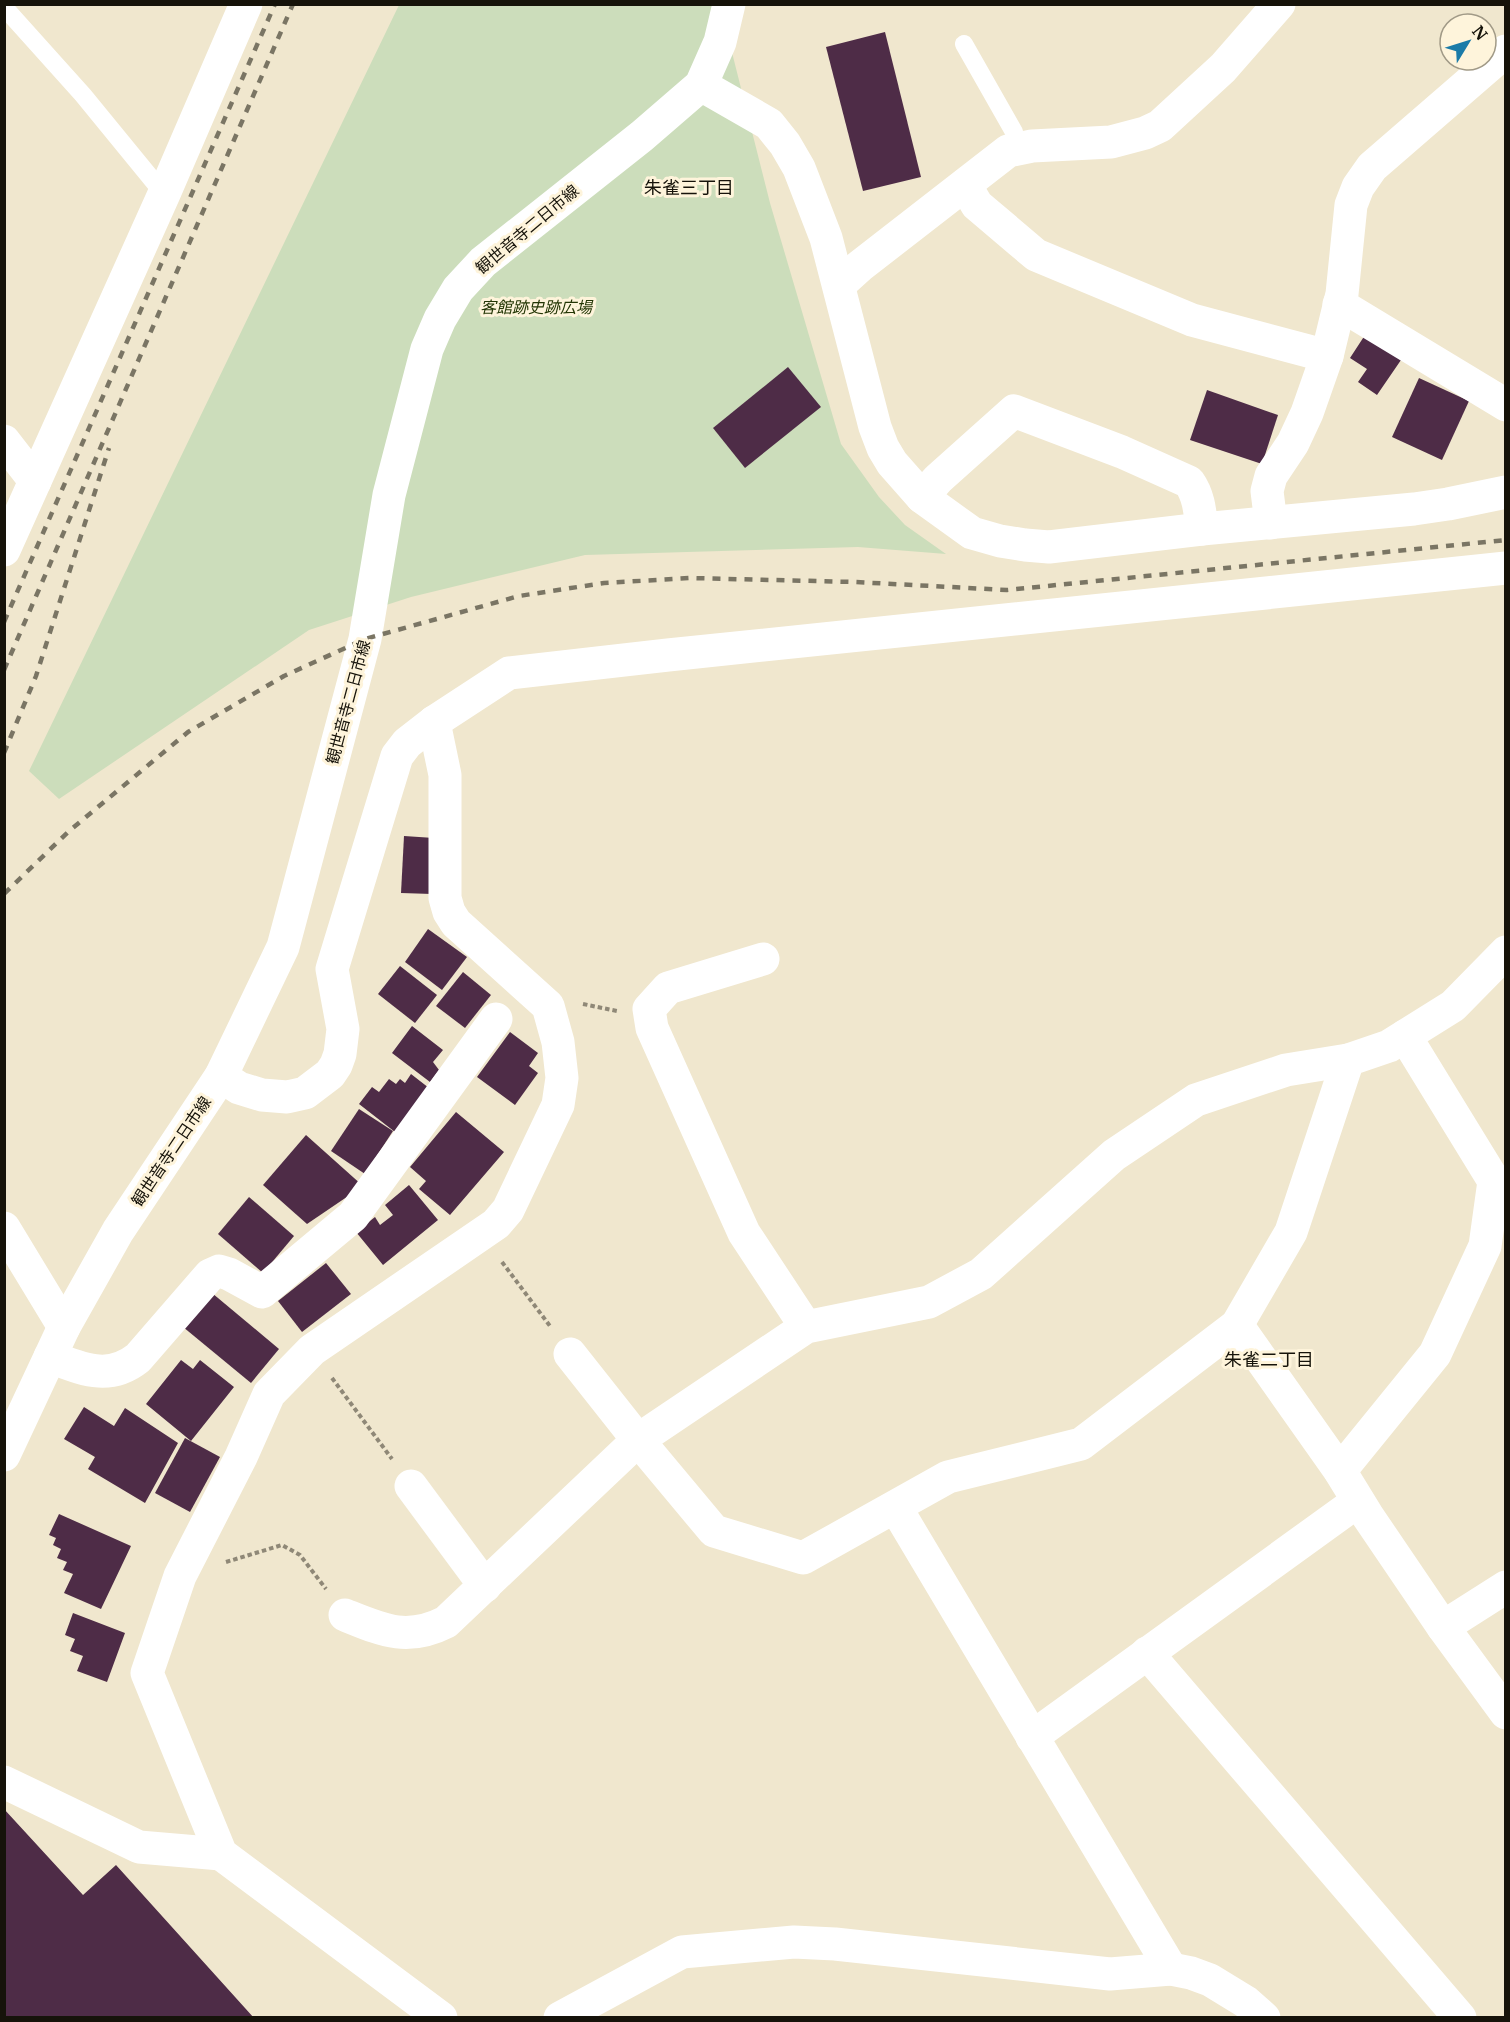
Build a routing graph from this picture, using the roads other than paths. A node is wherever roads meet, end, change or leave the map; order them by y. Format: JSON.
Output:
{"nodes":[{"id":1,"x":246,"y":4,"type":"edge"},
{"id":2,"x":729,"y":4,"type":"edge"},
{"id":3,"x":1279,"y":4,"type":"edge"},
{"id":4,"x":4,"y":7,"type":"edge"},
{"id":5,"x":964,"y":44,"type":"dead end"},
{"id":6,"x":1506,"y":51,"type":"edge"},
{"id":7,"x":701,"y":85,"type":"junction"},
{"id":8,"x":1018,"y":149,"type":"junction"},
{"id":9,"x":964,"y":185,"type":"junction"},
{"id":10,"x":164,"y":194,"type":"junction"},
{"id":11,"x":839,"y":285,"type":"junction"},
{"id":12,"x":1339,"y":304,"type":"junction"},
{"id":13,"x":1327,"y":356,"type":"junction"},
{"id":14,"x":1506,"y":405,"type":"edge"},
{"id":15,"x":16,"y":464,"type":"edge"},
{"id":16,"x":1506,"y":492,"type":"edge"},
{"id":17,"x":922,"y":496,"type":"junction"},
{"id":18,"x":1271,"y":523,"type":"junction"},
{"id":19,"x":1202,"y":529,"type":"junction"},
{"id":20,"x":4,"y":550,"type":"edge"},
{"id":21,"x":1506,"y":568,"type":"edge"},
{"id":22,"x":434,"y":722,"type":"junction"},
{"id":23,"x":1506,"y":952,"type":"edge"},
{"id":24,"x":764,"y":959,"type":"dead end"},
{"id":25,"x":496,"y":1019,"type":"dead end"},
{"id":26,"x":1405,"y":1036,"type":"junction"},
{"id":27,"x":1348,"y":1060,"type":"junction"},
{"id":28,"x":221,"y":1076,"type":"junction"},
{"id":29,"x":4,"y":1228,"type":"edge"},
{"id":30,"x":1237,"y":1325,"type":"junction"},
{"id":31,"x":806,"y":1326,"type":"junction"},
{"id":32,"x":64,"y":1327,"type":"junction"},
{"id":33,"x":570,"y":1354,"type":"road end"},
{"id":34,"x":50,"y":1357,"type":"junction"},
{"id":35,"x":8,"y":1436,"type":"edge"},
{"id":36,"x":638,"y":1440,"type":"junction"},
{"id":37,"x":1340,"y":1471,"type":"junction"},
{"id":38,"x":411,"y":1486,"type":"road end"},
{"id":39,"x":1358,"y":1500,"type":"junction"},
{"id":40,"x":896,"y":1508,"type":"junction"},
{"id":41,"x":485,"y":1586,"type":"junction"},
{"id":42,"x":1506,"y":1587,"type":"edge"},
{"id":43,"x":345,"y":1615,"type":"road end"},
{"id":44,"x":1443,"y":1627,"type":"junction"},
{"id":45,"x":1148,"y":1653,"type":"junction"},
{"id":46,"x":1506,"y":1713,"type":"edge"},
{"id":47,"x":1032,"y":1737,"type":"junction"},
{"id":48,"x":4,"y":1782,"type":"edge"},
{"id":49,"x":221,"y":1854,"type":"junction"},
{"id":50,"x":1171,"y":1969,"type":"junction"},
{"id":51,"x":441,"y":2018,"type":"edge"},
{"id":52,"x":560,"y":2018,"type":"edge"},
{"id":53,"x":1264,"y":2018,"type":"edge"},
{"id":54,"x":1460,"y":2018,"type":"edge"}],
"edges":[{"from":1,"to":10,"type":"street"},
{"from":2,"to":7,"type":"street","name":"観世音寺二日市線"},
{"from":3,"to":8,"type":"street"},
{"from":4,"to":10,"type":"lane"},
{"from":5,"to":8,"type":"lane"},
{"from":6,"to":12,"type":"street"},
{"from":7,"to":11,"type":"street"},
{"from":7,"to":28,"type":"street","name":"観世音寺二日市線"},
{"from":8,"to":9,"type":"street"},
{"from":9,"to":11,"type":"street"},
{"from":9,"to":13,"type":"street"},
{"from":10,"to":15,"type":"street"},
{"from":11,"to":17,"type":"street"},
{"from":12,"to":13,"type":"street"},
{"from":12,"to":14,"type":"street"},
{"from":13,"to":18,"type":"street"},
{"from":15,"to":20,"type":"street"},
{"from":16,"to":18,"type":"street"},
{"from":17,"to":19,"type":"street"},
{"from":17,"to":19,"type":"street"},
{"from":18,"to":19,"type":"street"},
{"from":21,"to":22,"type":"street"},
{"from":22,"to":28,"type":"street"},
{"from":22,"to":49,"type":"street"},
{"from":23,"to":26,"type":"street"},
{"from":24,"to":31,"type":"street"},
{"from":25,"to":34,"type":"street"},
{"from":26,"to":27,"type":"street"},
{"from":26,"to":37,"type":"street"},
{"from":27,"to":30,"type":"street"},
{"from":27,"to":31,"type":"street"},
{"from":28,"to":32,"type":"street","name":"観世音寺二日市線"},
{"from":29,"to":32,"type":"street"},
{"from":30,"to":37,"type":"street"},
{"from":30,"to":40,"type":"street"},
{"from":31,"to":36,"type":"street"},
{"from":32,"to":34,"type":"street","name":"観世音寺二日市線"},
{"from":33,"to":36,"type":"street"},
{"from":34,"to":35,"type":"street","name":"観世音寺二日市線"},
{"from":36,"to":40,"type":"street"},
{"from":36,"to":41,"type":"street"},
{"from":37,"to":39,"type":"street"},
{"from":38,"to":41,"type":"street"},
{"from":39,"to":44,"type":"street"},
{"from":39,"to":45,"type":"street"},
{"from":40,"to":47,"type":"street"},
{"from":41,"to":43,"type":"street"},
{"from":42,"to":44,"type":"street"},
{"from":44,"to":46,"type":"street"},
{"from":45,"to":47,"type":"street"},
{"from":45,"to":54,"type":"street"},
{"from":47,"to":50,"type":"street"},
{"from":48,"to":49,"type":"street"},
{"from":49,"to":51,"type":"street"},
{"from":50,"to":52,"type":"street"},
{"from":50,"to":53,"type":"street"}]}
